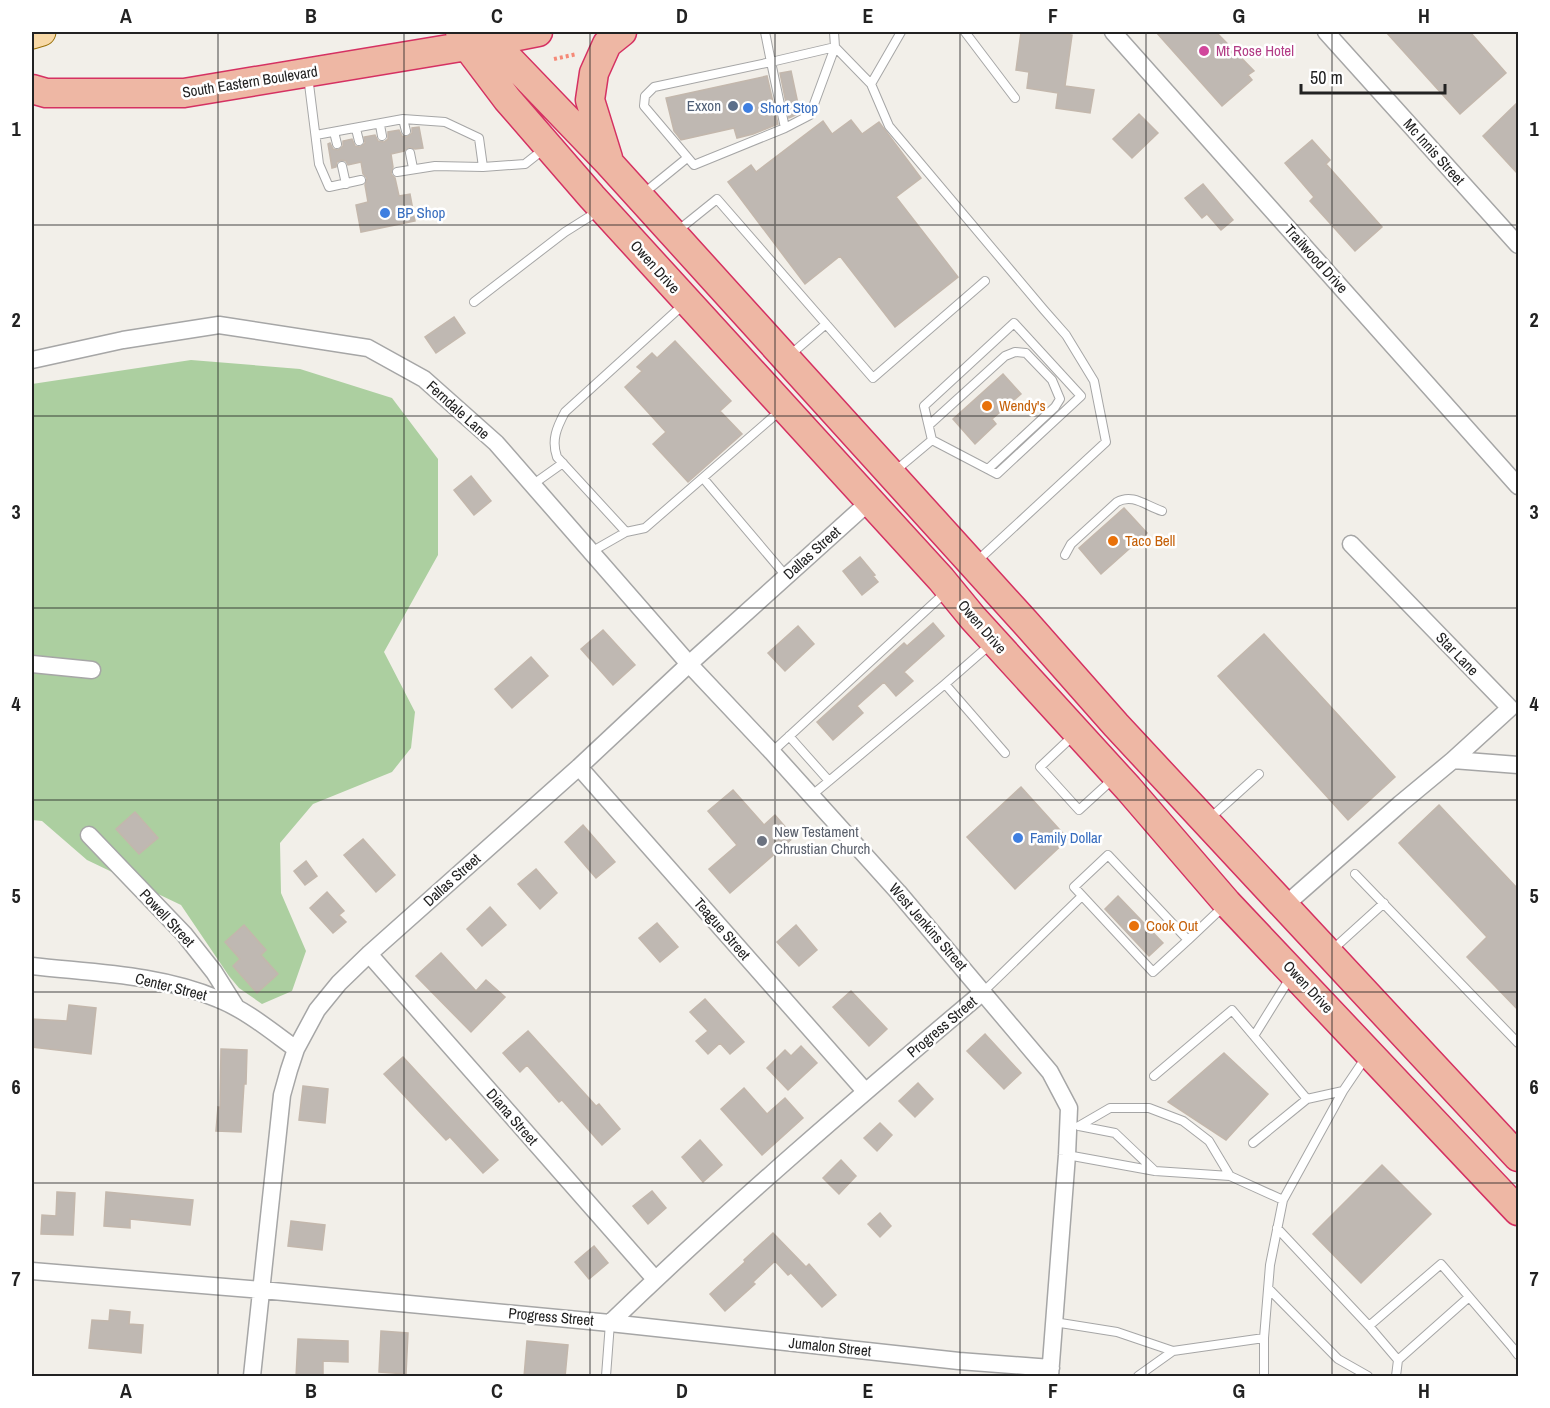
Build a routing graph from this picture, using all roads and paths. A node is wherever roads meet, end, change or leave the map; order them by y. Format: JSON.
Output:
{"nodes":[{"id":1,"x":42,"y":32,"type":"edge"},
{"id":2,"x":538,"y":32,"type":"edge"},
{"id":3,"x":622,"y":32,"type":"edge"},
{"id":4,"x":765,"y":32,"type":"edge"},
{"id":5,"x":834,"y":32,"type":"edge"},
{"id":6,"x":901,"y":32,"type":"edge"},
{"id":7,"x":966,"y":32,"type":"edge"},
{"id":8,"x":1113,"y":32,"type":"edge"},
{"id":9,"x":1326,"y":32,"type":"edge"},
{"id":10,"x":32,"y":35,"type":"edge"},
{"id":11,"x":476,"y":37,"type":"edge"},
{"id":12,"x":835,"y":47,"type":"junction"},
{"id":13,"x":584,"y":53,"type":"dead end"},
{"id":14,"x":554,"y":59,"type":"dead end"},
{"id":15,"x":771,"y":62,"type":"junction"},
{"id":16,"x":308,"y":73,"type":"junction"},
{"id":17,"x":871,"y":84,"type":"junction"},
{"id":18,"x":36,"y":93,"type":"edge"},
{"id":19,"x":1015,"y":98,"type":"dead end"},
{"id":20,"x":403,"y":119,"type":"junction"},
{"id":21,"x":380,"y":125,"type":"junction"},
{"id":22,"x":785,"y":128,"type":"junction"},
{"id":23,"x":356,"y":129,"type":"junction"},
{"id":24,"x":406,"y":131,"type":"dead end"},
{"id":25,"x":334,"y":132,"type":"junction"},
{"id":26,"x":316,"y":135,"type":"junction"},
{"id":27,"x":382,"y":136,"type":"dead end"},
{"id":28,"x":359,"y":141,"type":"dead end"},
{"id":29,"x":337,"y":144,"type":"dead end"},
{"id":30,"x":548,"y":146,"type":"junction"},
{"id":31,"x":410,"y":153,"type":"dead end"},
{"id":32,"x":687,"y":158,"type":"junction"},
{"id":33,"x":609,"y":163,"type":"junction"},
{"id":34,"x":342,"y":166,"type":"dead end"},
{"id":35,"x":483,"y":167,"type":"junction"},
{"id":36,"x":413,"y":168,"type":"junction"},
{"id":37,"x":397,"y":172,"type":"dead end"},
{"id":38,"x":361,"y":180,"type":"dead end"},
{"id":39,"x":346,"y":184,"type":"junction"},
{"id":40,"x":640,"y":196,"type":"junction"},
{"id":41,"x":602,"y":209,"type":"junction"},
{"id":42,"x":674,"y":234,"type":"junction"},
{"id":43,"x":1518,"y":245,"type":"edge"},
{"id":44,"x":985,"y":281,"type":"dead end"},
{"id":45,"x":474,"y":302,"type":"dead end"},
{"id":46,"x":687,"y":302,"type":"junction"},
{"id":47,"x":826,"y":324,"type":"junction"},
{"id":48,"x":786,"y":358,"type":"junction"},
{"id":49,"x":32,"y":360,"type":"edge"},
{"id":50,"x":1097,"y":393,"type":"junction"},
{"id":51,"x":1081,"y":396,"type":"junction"},
{"id":52,"x":784,"y":408,"type":"junction"},
{"id":53,"x":928,"y":425,"type":"junction"},
{"id":54,"x":932,"y":440,"type":"junction"},
{"id":55,"x":562,"y":463,"type":"junction"},
{"id":56,"x":988,"y":469,"type":"junction"},
{"id":57,"x":891,"y":474,"type":"junction"},
{"id":58,"x":703,"y":478,"type":"junction"},
{"id":59,"x":532,"y":485,"type":"junction"},
{"id":60,"x":1518,"y":486,"type":"edge"},
{"id":61,"x":870,"y":501,"type":"junction"},
{"id":62,"x":1162,"y":511,"type":"dead end"},
{"id":63,"x":626,"y":532,"type":"junction"},
{"id":64,"x":1351,"y":544,"type":"dead end"},
{"id":65,"x":591,"y":552,"type":"junction"},
{"id":66,"x":1065,"y":555,"type":"dead end"},
{"id":67,"x":973,"y":565,"type":"junction"},
{"id":68,"x":786,"y":576,"type":"junction"},
{"id":69,"x":950,"y":589,"type":"junction"},
{"id":70,"x":994,"y":641,"type":"junction"},
{"id":71,"x":32,"y":664,"type":"edge"},
{"id":72,"x":689,"y":664,"type":"junction"},
{"id":73,"x":92,"y":670,"type":"dead end"},
{"id":74,"x":1075,"y":679,"type":"junction"},
{"id":75,"x":945,"y":684,"type":"junction"},
{"id":76,"x":1077,"y":733,"type":"junction"},
{"id":77,"x":789,"y":736,"type":"junction"},
{"id":78,"x":772,"y":752,"type":"junction"},
{"id":79,"x":1005,"y":753,"type":"dead end"},
{"id":80,"x":1453,"y":760,"type":"junction"},
{"id":81,"x":1518,"y":765,"type":"edge"},
{"id":82,"x":579,"y":767,"type":"junction"},
{"id":83,"x":1259,"y":774,"type":"dead end"},
{"id":84,"x":829,"y":781,"type":"junction"},
{"id":85,"x":1122,"y":782,"type":"junction"},
{"id":86,"x":811,"y":796,"type":"junction"},
{"id":87,"x":1205,"y":822,"type":"junction"},
{"id":88,"x":89,"y":835,"type":"dead end"},
{"id":89,"x":1355,"y":873,"type":"dead end"},
{"id":90,"x":1082,"y":896,"type":"junction"},
{"id":91,"x":1227,"y":903,"type":"junction"},
{"id":92,"x":1384,"y":903,"type":"junction"},
{"id":93,"x":1283,"y":907,"type":"junction"},
{"id":94,"x":1188,"y":940,"type":"junction"},
{"id":95,"x":1329,"y":953,"type":"junction"},
{"id":96,"x":369,"y":954,"type":"junction"},
{"id":97,"x":32,"y":966,"type":"edge"},
{"id":98,"x":1294,"y":972,"type":"junction"},
{"id":99,"x":983,"y":992,"type":"junction"},
{"id":100,"x":236,"y":1007,"type":"junction"},
{"id":101,"x":1254,"y":1036,"type":"junction"},
{"id":102,"x":1518,"y":1043,"type":"edge"},
{"id":103,"x":296,"y":1048,"type":"junction"},
{"id":104,"x":1369,"y":1052,"type":"junction"},
{"id":105,"x":1154,"y":1076,"type":"dead end"},
{"id":106,"x":865,"y":1091,"type":"junction"},
{"id":107,"x":1344,"y":1091,"type":"junction"},
{"id":108,"x":1307,"y":1099,"type":"junction"},
{"id":109,"x":1073,"y":1125,"type":"junction"},
{"id":110,"x":1253,"y":1143,"type":"dead end"},
{"id":111,"x":1067,"y":1155,"type":"junction"},
{"id":112,"x":1518,"y":1156,"type":"edge"},
{"id":113,"x":1155,"y":1171,"type":"junction"},
{"id":114,"x":1230,"y":1176,"type":"junction"},
{"id":115,"x":1283,"y":1200,"type":"junction"},
{"id":116,"x":1518,"y":1211,"type":"edge"},
{"id":117,"x":1277,"y":1228,"type":"junction"},
{"id":118,"x":32,"y":1271,"type":"edge"},
{"id":119,"x":655,"y":1279,"type":"junction"},
{"id":120,"x":1269,"y":1289,"type":"junction"},
{"id":121,"x":262,"y":1290,"type":"junction"},
{"id":122,"x":1469,"y":1297,"type":"junction"},
{"id":123,"x":1054,"y":1322,"type":"junction"},
{"id":124,"x":610,"y":1323,"type":"junction"},
{"id":125,"x":1369,"y":1326,"type":"junction"},
{"id":126,"x":1264,"y":1338,"type":"junction"},
{"id":127,"x":1173,"y":1352,"type":"junction"},
{"id":128,"x":1518,"y":1355,"type":"edge"},
{"id":129,"x":1398,"y":1360,"type":"junction"},
{"id":130,"x":1050,"y":1372,"type":"edge"},
{"id":131,"x":252,"y":1377,"type":"edge"},
{"id":132,"x":606,"y":1377,"type":"edge"},
{"id":133,"x":1138,"y":1377,"type":"edge"},
{"id":134,"x":1264,"y":1377,"type":"edge"},
{"id":135,"x":1368,"y":1377,"type":"edge"},
{"id":136,"x":1396,"y":1377,"type":"edge"}],
"edges":[{"from":1,"to":10,"type":"main road"},
{"from":2,"to":11,"type":"highway","name":"South Eastern Boulevard"},
{"from":3,"to":33,"type":"highway"},
{"from":4,"to":15,"type":"lane"},
{"from":5,"to":12,"type":"lane"},
{"from":6,"to":17,"type":"lane"},
{"from":7,"to":19,"type":"lane"},
{"from":8,"to":60,"type":"street","name":"Trailwood Drive"},
{"from":9,"to":43,"type":"street","name":"Mc Innis Street"},
{"from":11,"to":16,"type":"highway","name":"South Eastern Boulevard"},
{"from":11,"to":30,"type":"highway","name":"Owen Drive"},
{"from":11,"to":33,"type":"highway"},
{"from":12,"to":15,"type":"lane"},
{"from":12,"to":17,"type":"lane"},
{"from":12,"to":22,"type":"lane"},
{"from":13,"to":14,"type":"path"},
{"from":15,"to":22,"type":"lane"},
{"from":15,"to":32,"type":"lane"},
{"from":16,"to":18,"type":"highway","name":"South Eastern Boulevard"},
{"from":16,"to":26,"type":"lane"},
{"from":17,"to":50,"type":"lane"},
{"from":20,"to":21,"type":"lane"},
{"from":20,"to":24,"type":"lane"},
{"from":20,"to":35,"type":"lane"},
{"from":21,"to":23,"type":"lane"},
{"from":21,"to":27,"type":"lane"},
{"from":22,"to":32,"type":"lane"},
{"from":23,"to":25,"type":"lane"},
{"from":23,"to":28,"type":"lane"},
{"from":25,"to":26,"type":"lane"},
{"from":25,"to":29,"type":"lane"},
{"from":26,"to":39,"type":"lane"},
{"from":30,"to":35,"type":"lane"},
{"from":30,"to":41,"type":"highway","name":"Owen Drive"},
{"from":31,"to":36,"type":"lane"},
{"from":32,"to":40,"type":"lane"},
{"from":33,"to":40,"type":"highway"},
{"from":34,"to":39,"type":"lane"},
{"from":35,"to":36,"type":"lane"},
{"from":36,"to":37,"type":"lane"},
{"from":38,"to":39,"type":"lane"},
{"from":40,"to":42,"type":"highway"},
{"from":41,"to":45,"type":"lane"},
{"from":41,"to":46,"type":"highway","name":"Owen Drive"},
{"from":42,"to":47,"type":"lane"},
{"from":42,"to":48,"type":"highway"},
{"from":44,"to":47,"type":"lane"},
{"from":46,"to":52,"type":"highway","name":"Owen Drive"},
{"from":46,"to":55,"type":"lane"},
{"from":47,"to":48,"type":"lane"},
{"from":48,"to":57,"type":"highway"},
{"from":49,"to":59,"type":"street","name":"Ferndale Lane"},
{"from":50,"to":51,"type":"lane"},
{"from":50,"to":67,"type":"lane"},
{"from":51,"to":53,"type":"lane"},
{"from":51,"to":56,"type":"lane"},
{"from":52,"to":58,"type":"lane"},
{"from":52,"to":61,"type":"highway","name":"Owen Drive"},
{"from":53,"to":54,"type":"lane"},
{"from":53,"to":56,"type":"lane"},
{"from":54,"to":56,"type":"lane"},
{"from":54,"to":57,"type":"lane"},
{"from":55,"to":59,"type":"lane"},
{"from":55,"to":63,"type":"lane"},
{"from":57,"to":67,"type":"highway"},
{"from":58,"to":63,"type":"lane"},
{"from":58,"to":68,"type":"lane"},
{"from":59,"to":65,"type":"street","name":"Ferndale Lane"},
{"from":61,"to":68,"type":"street","name":"Dallas Street"},
{"from":61,"to":69,"type":"highway","name":"Owen Drive"},
{"from":61,"to":74,"type":"highway"},
{"from":62,"to":66,"type":"lane"},
{"from":63,"to":65,"type":"lane"},
{"from":64,"to":80,"type":"street","name":"Star Lane"},
{"from":65,"to":72,"type":"street","name":"Ferndale Lane"},
{"from":67,"to":74,"type":"highway"},
{"from":68,"to":72,"type":"street","name":"Dallas Street"},
{"from":69,"to":70,"type":"highway","name":"Owen Drive"},
{"from":69,"to":77,"type":"lane"},
{"from":70,"to":75,"type":"lane"},
{"from":70,"to":76,"type":"highway","name":"Owen Drive"},
{"from":71,"to":73,"type":"street"},
{"from":72,"to":78,"type":"street","name":"West Jenkins Street"},
{"from":72,"to":82,"type":"street","name":"Dallas Street"},
{"from":74,"to":87,"type":"highway"},
{"from":75,"to":79,"type":"lane"},
{"from":75,"to":84,"type":"lane"},
{"from":76,"to":85,"type":"highway","name":"Owen Drive"},
{"from":76,"to":85,"type":"lane"},
{"from":77,"to":78,"type":"lane"},
{"from":77,"to":84,"type":"lane"},
{"from":78,"to":86,"type":"street","name":"West Jenkins Street"},
{"from":80,"to":81,"type":"street"},
{"from":80,"to":93,"type":"street","name":"Star Lane"},
{"from":82,"to":96,"type":"street","name":"Dallas Street"},
{"from":82,"to":106,"type":"street","name":"Teague Street"},
{"from":83,"to":87,"type":"lane"},
{"from":84,"to":86,"type":"lane"},
{"from":85,"to":91,"type":"highway","name":"Owen Drive"},
{"from":85,"to":95,"type":"highway"},
{"from":86,"to":99,"type":"street","name":"West Jenkins Street"},
{"from":87,"to":93,"type":"highway"},
{"from":88,"to":100,"type":"street","name":"Powell Street"},
{"from":89,"to":92,"type":"lane"},
{"from":90,"to":94,"type":"lane"},
{"from":90,"to":94,"type":"lane"},
{"from":90,"to":99,"type":"lane"},
{"from":91,"to":94,"type":"lane"},
{"from":91,"to":98,"type":"highway","name":"Owen Drive"},
{"from":92,"to":95,"type":"lane"},
{"from":92,"to":102,"type":"lane"},
{"from":93,"to":95,"type":"highway"},
{"from":95,"to":112,"type":"highway"},
{"from":96,"to":103,"type":"street","name":"Dallas Street"},
{"from":96,"to":119,"type":"street","name":"Diana Street"},
{"from":97,"to":100,"type":"street","name":"Center Street"},
{"from":98,"to":101,"type":"lane"},
{"from":98,"to":104,"type":"highway","name":"Owen Drive"},
{"from":99,"to":106,"type":"street","name":"Progress Street"},
{"from":99,"to":109,"type":"street","name":"West Jenkins Street"},
{"from":100,"to":103,"type":"street","name":"Center Street"},
{"from":101,"to":105,"type":"lane"},
{"from":101,"to":108,"type":"lane"},
{"from":103,"to":121,"type":"street","name":"Dallas Street"},
{"from":104,"to":107,"type":"lane"},
{"from":104,"to":116,"type":"highway","name":"Owen Drive"},
{"from":106,"to":119,"type":"street","name":"Progress Street"},
{"from":107,"to":108,"type":"lane"},
{"from":107,"to":115,"type":"lane"},
{"from":108,"to":110,"type":"lane"},
{"from":109,"to":111,"type":"street","name":"West Jenkins Street"},
{"from":109,"to":113,"type":"lane"},
{"from":109,"to":114,"type":"lane"},
{"from":111,"to":113,"type":"lane"},
{"from":111,"to":123,"type":"street","name":"West Jenkins Street"},
{"from":113,"to":114,"type":"lane"},
{"from":114,"to":115,"type":"lane"},
{"from":115,"to":117,"type":"lane"},
{"from":117,"to":120,"type":"lane"},
{"from":117,"to":125,"type":"lane"},
{"from":118,"to":121,"type":"street","name":"Progress Street"},
{"from":119,"to":124,"type":"street","name":"Progress Street"},
{"from":120,"to":126,"type":"lane"},
{"from":120,"to":135,"type":"lane"},
{"from":121,"to":124,"type":"street","name":"Progress Street"},
{"from":121,"to":131,"type":"street","name":"Dallas Street"},
{"from":122,"to":125,"type":"lane"},
{"from":122,"to":128,"type":"lane"},
{"from":122,"to":129,"type":"lane"},
{"from":123,"to":127,"type":"lane"},
{"from":123,"to":130,"type":"street","name":"West Jenkins Street"},
{"from":124,"to":130,"type":"street","name":"Jumalon Street"},
{"from":124,"to":132,"type":"lane"},
{"from":125,"to":129,"type":"lane"},
{"from":126,"to":127,"type":"lane"},
{"from":126,"to":134,"type":"lane"},
{"from":127,"to":133,"type":"lane"},
{"from":129,"to":136,"type":"lane"}]}
